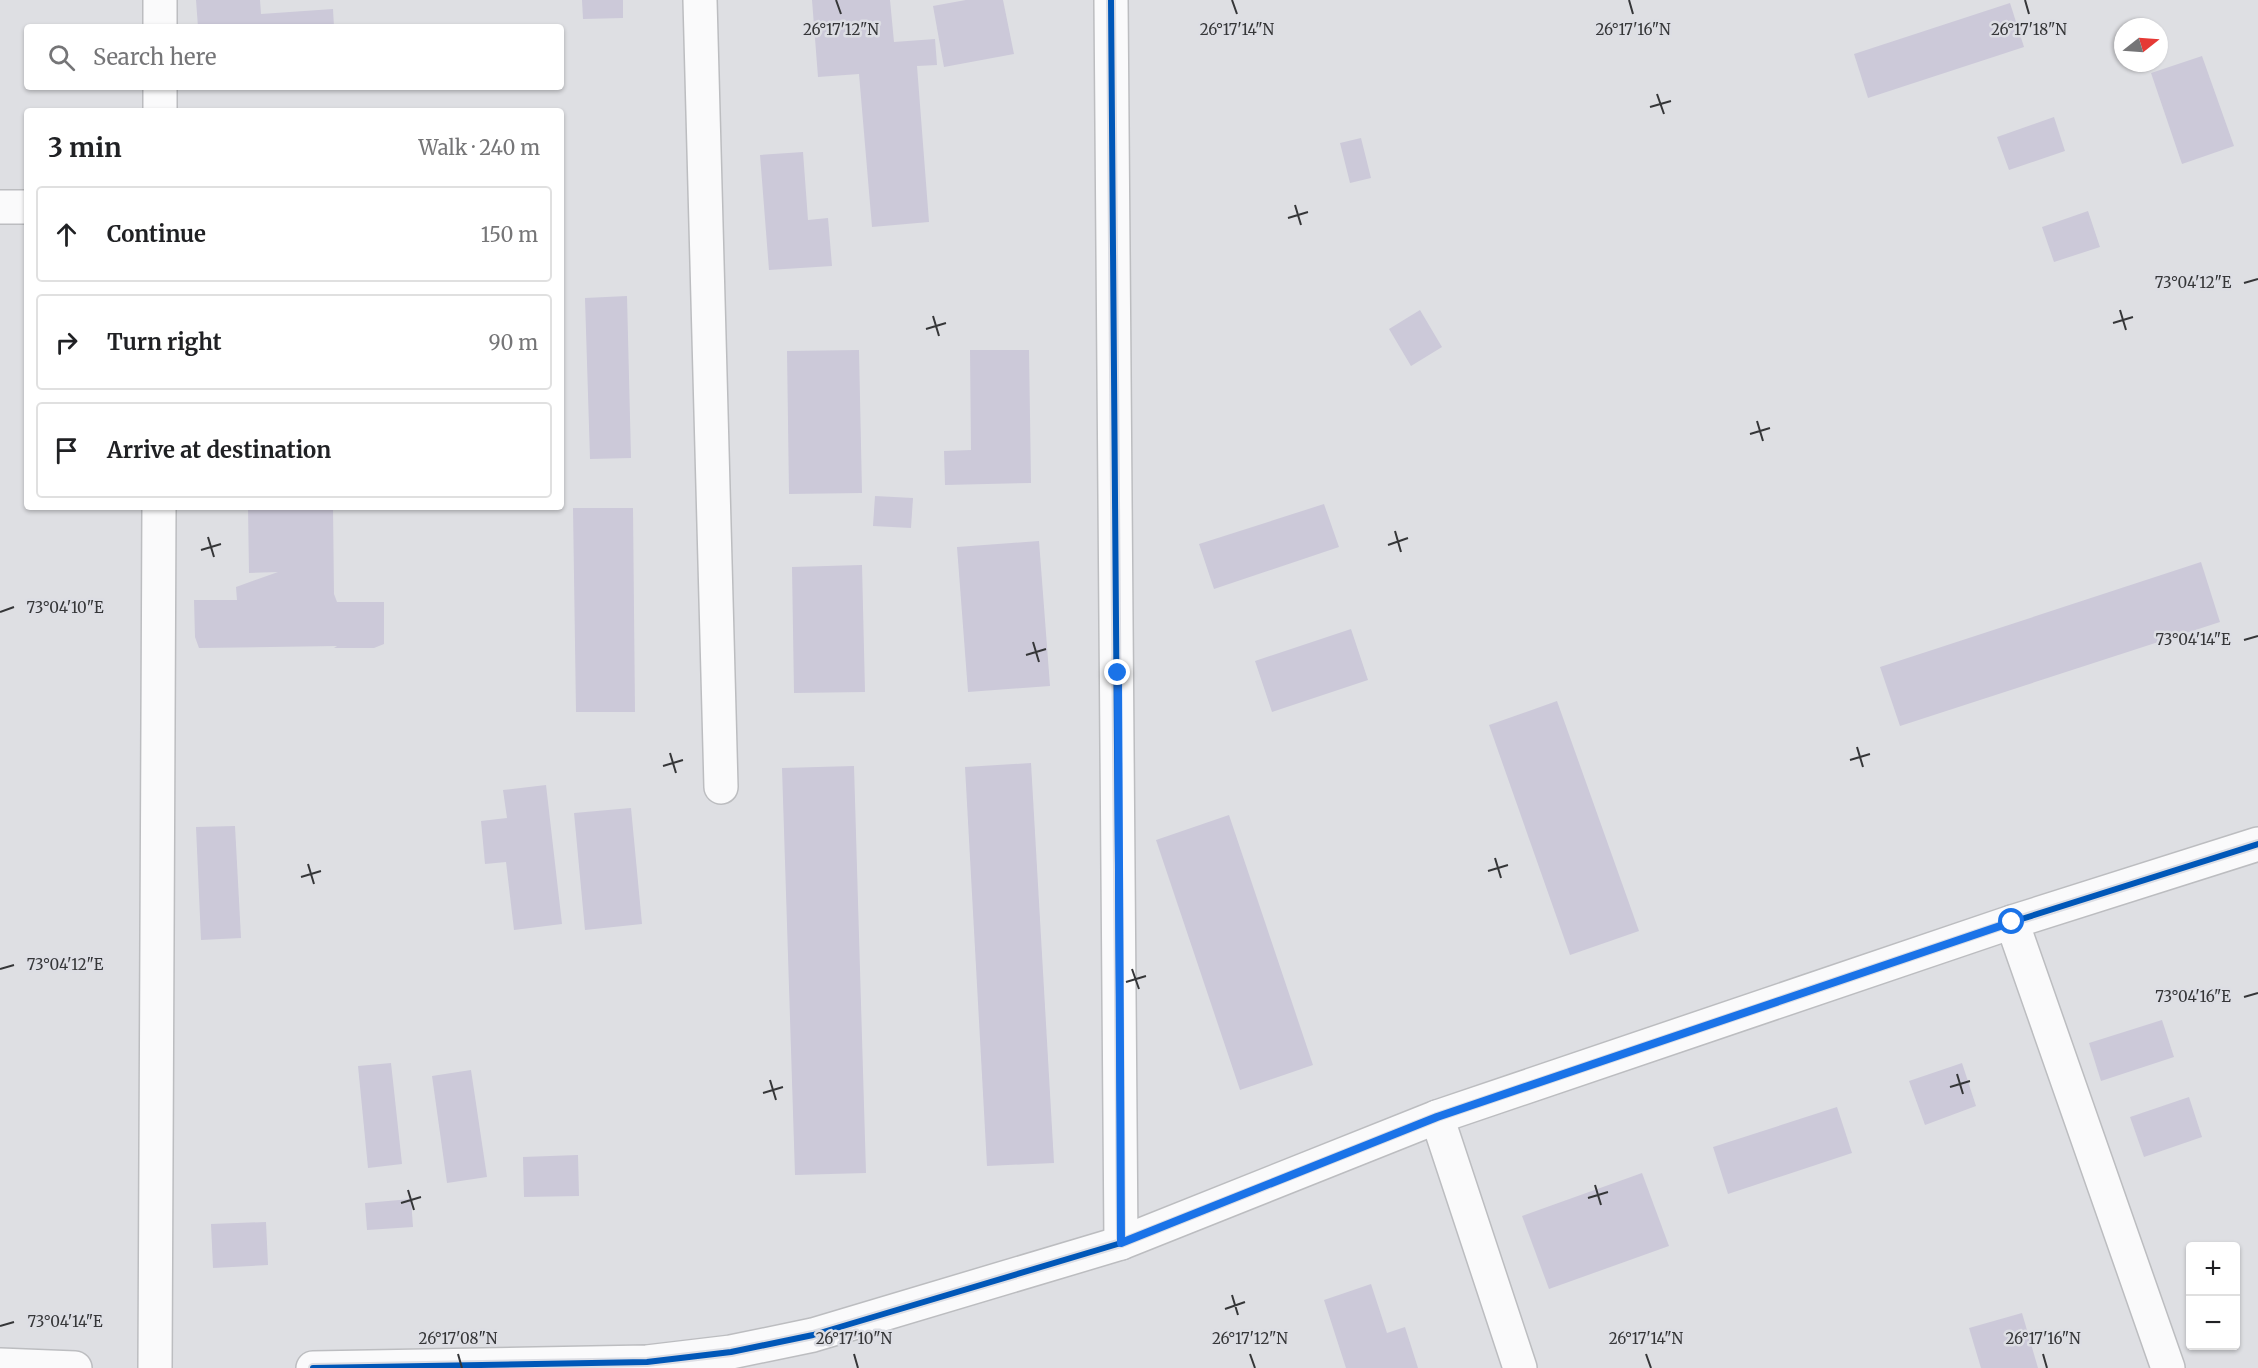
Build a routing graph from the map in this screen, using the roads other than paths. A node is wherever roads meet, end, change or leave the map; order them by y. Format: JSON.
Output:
{"nodes":[{"id":1,"x":160,"y":0,"type":"edge"},
{"id":2,"x":700,"y":0,"type":"edge"},
{"id":3,"x":1111,"y":0,"type":"edge"},
{"id":4,"x":160,"y":24,"type":"edge"},
{"id":5,"x":160,"y":90,"type":"edge"},
{"id":6,"x":160,"y":108,"type":"edge"},
{"id":7,"x":0,"y":207,"type":"edge"},
{"id":8,"x":24,"y":207,"type":"edge"},
{"id":9,"x":159,"y":510,"type":"edge"},
{"id":10,"x":721,"y":787,"type":"dead end"},
{"id":11,"x":2258,"y":844,"type":"edge"},
{"id":12,"x":2012,"y":922,"type":"junction"},
{"id":13,"x":1437,"y":1117,"type":"junction"},
{"id":14,"x":1121,"y":1243,"type":"junction"},
{"id":15,"x":734,"y":1360,"type":"edge"},
{"id":16,"x":0,"y":1365,"type":"edge"},
{"id":17,"x":75,"y":1368,"type":"edge"},
{"id":18,"x":155,"y":1368,"type":"edge"},
{"id":19,"x":313,"y":1368,"type":"edge"},
{"id":20,"x":1520,"y":1368,"type":"edge"},
{"id":21,"x":2168,"y":1368,"type":"edge"}],
"edges":[{"from":1,"to":4,"type":"street"},
{"from":2,"to":10,"type":"street"},
{"from":3,"to":14,"type":"street"},
{"from":5,"to":6,"type":"street"},
{"from":7,"to":8,"type":"street"},
{"from":9,"to":18,"type":"street"},
{"from":11,"to":12,"type":"street"},
{"from":12,"to":13,"type":"street"},
{"from":12,"to":21,"type":"street"},
{"from":13,"to":14,"type":"street"},
{"from":13,"to":20,"type":"street"},
{"from":14,"to":15,"type":"street"},
{"from":15,"to":19,"type":"street"},
{"from":16,"to":17,"type":"street"}]}
